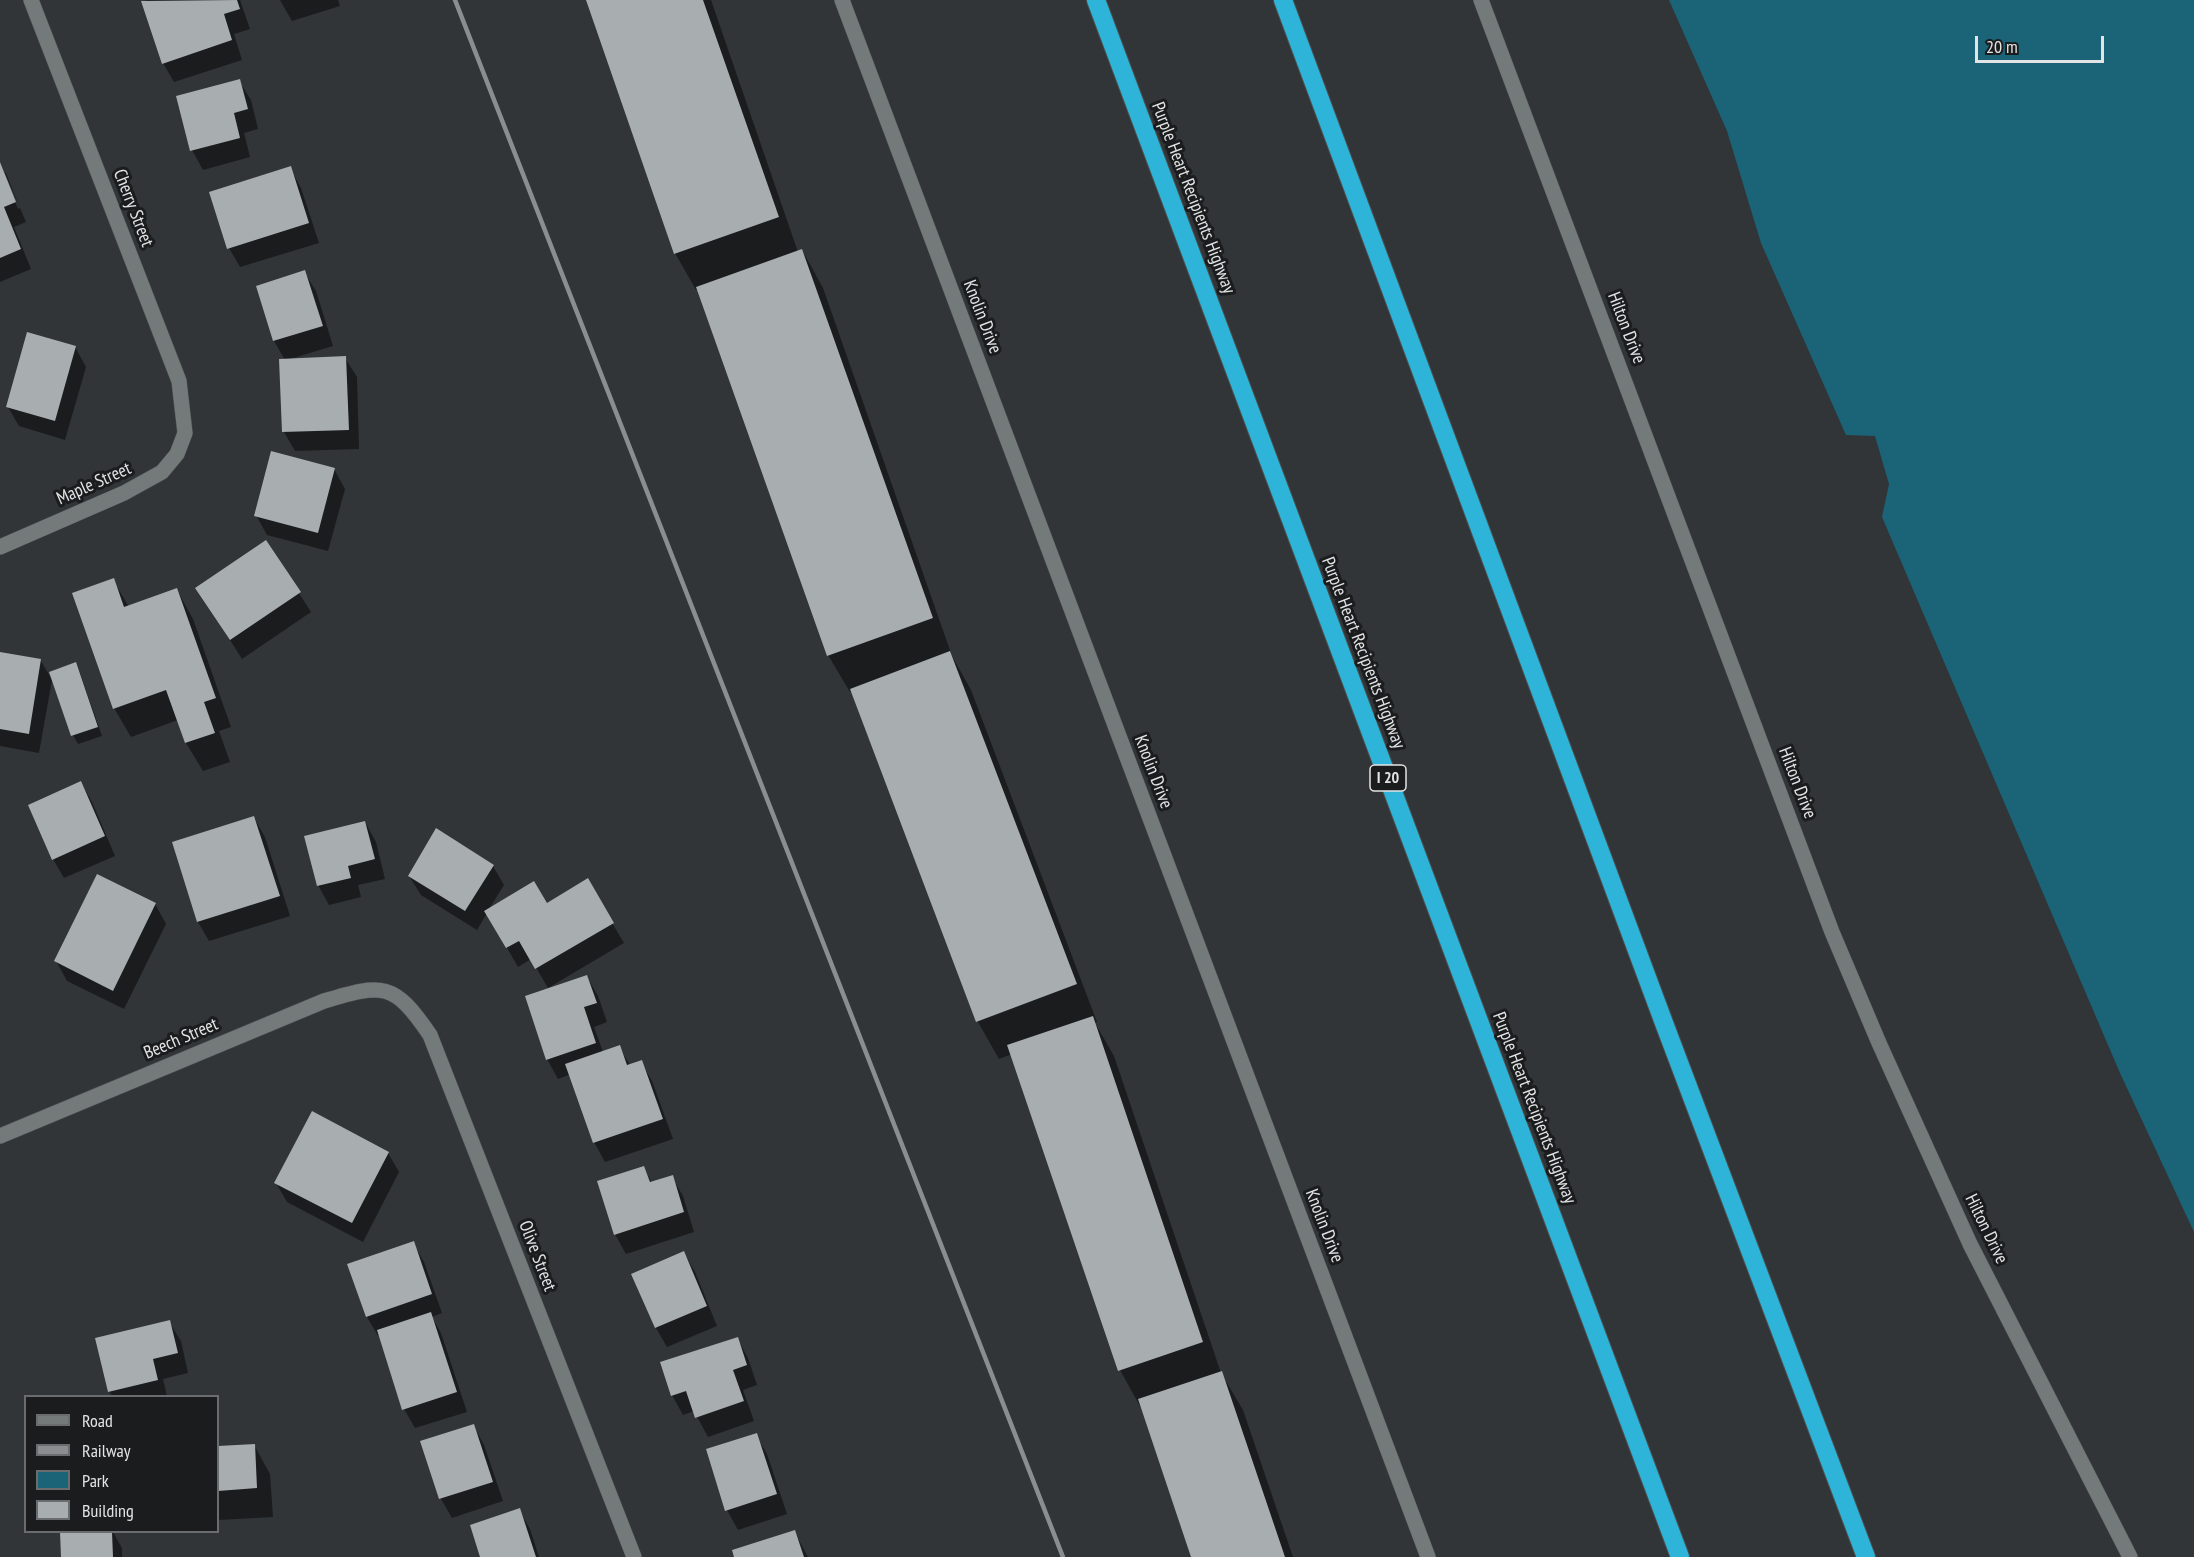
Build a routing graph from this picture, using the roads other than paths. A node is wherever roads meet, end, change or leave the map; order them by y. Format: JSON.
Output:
{"nodes":[{"id":1,"x":31,"y":0,"type":"edge"},
{"id":2,"x":842,"y":0,"type":"edge"},
{"id":3,"x":1096,"y":0,"type":"edge"},
{"id":4,"x":1282,"y":0,"type":"edge"},
{"id":5,"x":1481,"y":0,"type":"edge"},
{"id":6,"x":185,"y":433,"type":"joint"},
{"id":7,"x":0,"y":547,"type":"edge"},
{"id":8,"x":380,"y":989,"type":"joint"},
{"id":9,"x":0,"y":1136,"type":"edge"},
{"id":10,"x":634,"y":1557,"type":"edge"},
{"id":11,"x":1428,"y":1557,"type":"edge"},
{"id":12,"x":1680,"y":1557,"type":"edge"},
{"id":13,"x":1866,"y":1557,"type":"edge"},
{"id":14,"x":2130,"y":1557,"type":"edge"}],
"edges":[{"from":1,"to":6,"type":"street","name":"Cherry Street"},
{"from":2,"to":11,"type":"street","name":"Knolin Drive"},
{"from":3,"to":12,"type":"highway","name":"Purple Heart Recipients Highway","number":"I 20"},
{"from":4,"to":13,"type":"highway"},
{"from":5,"to":14,"type":"street","name":"Hilton Drive"},
{"from":6,"to":7,"type":"street","name":"Maple Street"},
{"from":8,"to":9,"type":"street","name":"Beech Street"},
{"from":8,"to":10,"type":"street","name":"Olive Street"}]}
